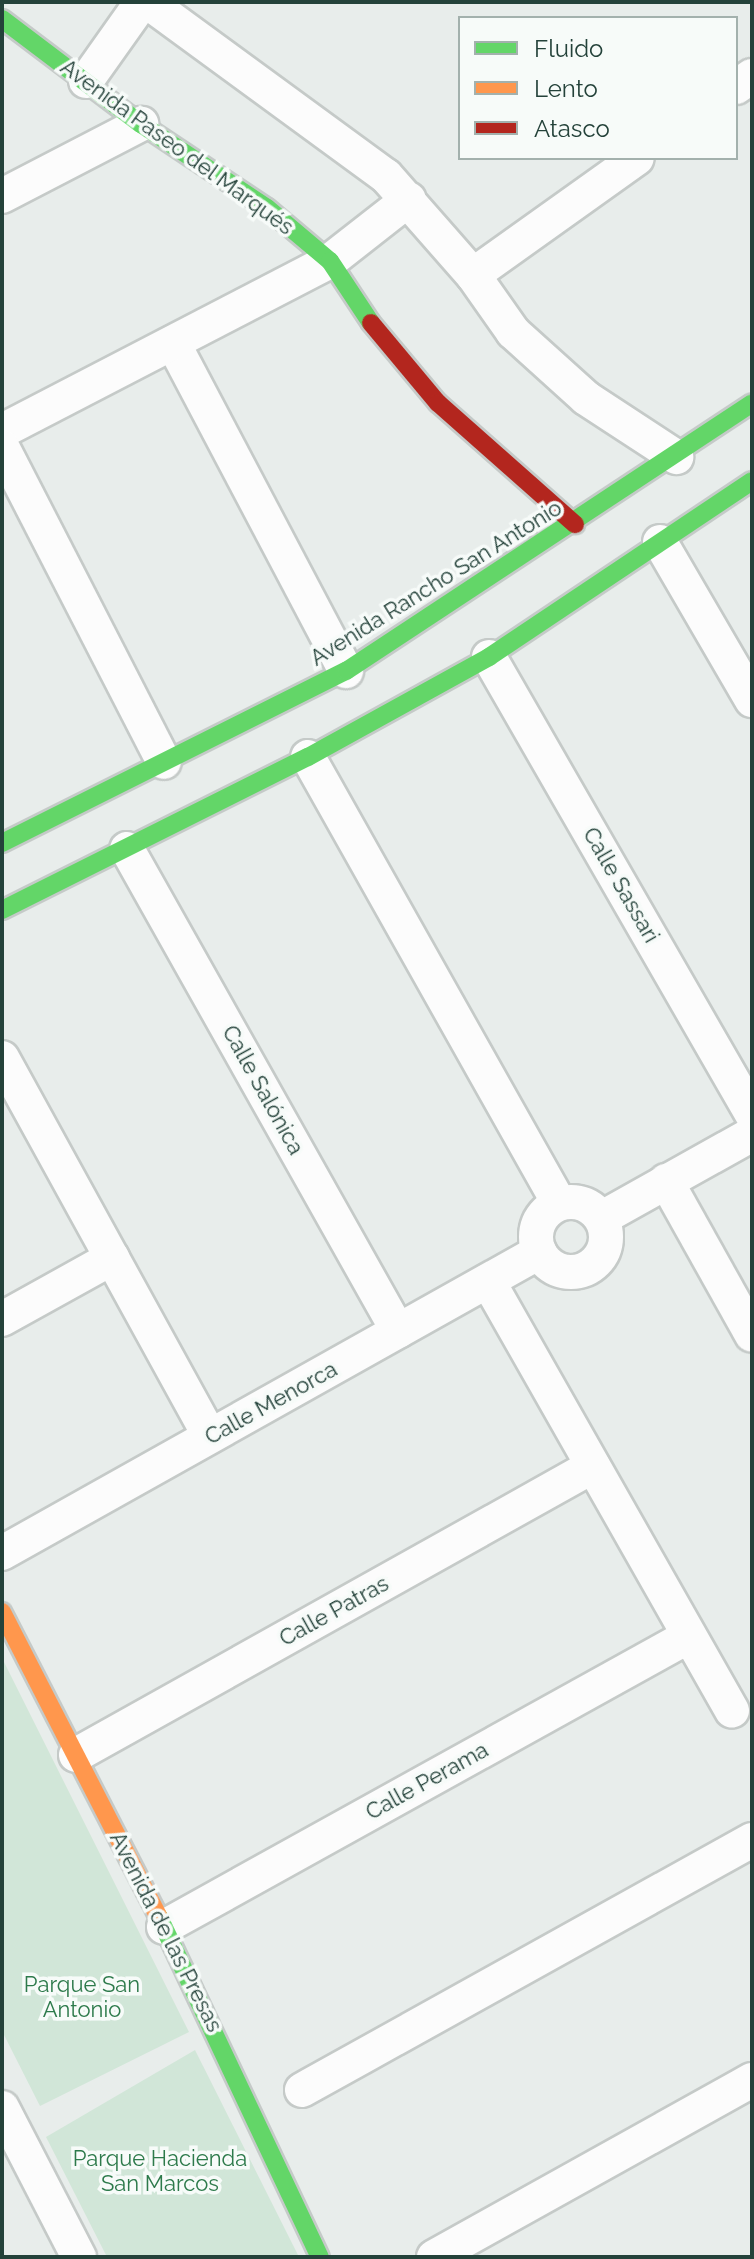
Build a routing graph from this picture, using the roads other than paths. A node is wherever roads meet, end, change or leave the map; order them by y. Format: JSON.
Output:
{"nodes":[{"id":1,"x":145,"y":2,"type":"edge"},
{"id":2,"x":2,"y":19,"type":"edge"},
{"id":3,"x":86,"y":81,"type":"junction"},
{"id":4,"x":141,"y":124,"type":"junction"},
{"id":5,"x":634,"y":160,"type":"edge"},
{"id":6,"x":2,"y":196,"type":"edge"},
{"id":7,"x":409,"y":199,"type":"junction"},
{"id":8,"x":330,"y":261,"type":"junction"},
{"id":9,"x":473,"y":275,"type":"junction"},
{"id":10,"x":173,"y":343,"type":"junction"},
{"id":11,"x":752,"y":403,"type":"edge"},
{"id":12,"x":2,"y":431,"type":"edge"},
{"id":13,"x":2,"y":447,"type":"edge"},
{"id":14,"x":676,"y":457,"type":"junction"},
{"id":15,"x":752,"y":481,"type":"edge"},
{"id":16,"x":575,"y":524,"type":"junction"},
{"id":17,"x":660,"y":542,"type":"junction"},
{"id":18,"x":489,"y":657,"type":"junction"},
{"id":19,"x":346,"y":671,"type":"junction"},
{"id":20,"x":748,"y":683,"type":"edge"},
{"id":21,"x":308,"y":757,"type":"junction"},
{"id":22,"x":164,"y":762,"type":"junction"},
{"id":23,"x":2,"y":843,"type":"edge"},
{"id":24,"x":127,"y":849,"type":"junction"},
{"id":25,"x":2,"y":910,"type":"edge"},
{"id":26,"x":2,"y":1058,"type":"edge"},
{"id":27,"x":752,"y":1114,"type":"edge"},
{"id":28,"x":752,"y":1134,"type":"edge"},
{"id":29,"x":666,"y":1181,"type":"junction"},
{"id":30,"x":559,"y":1203,"type":"junction"},
{"id":31,"x":602,"y":1218,"type":"junction"},
{"id":32,"x":539,"y":1252,"type":"junction"},
{"id":33,"x":112,"y":1258,"type":"junction"},
{"id":34,"x":488,"y":1281,"type":"junction"},
{"id":35,"x":2,"y":1319,"type":"edge"},
{"id":36,"x":398,"y":1331,"type":"junction"},
{"id":37,"x":752,"y":1335,"type":"edge"},
{"id":38,"x":210,"y":1436,"type":"junction"},
{"id":39,"x":593,"y":1466,"type":"junction"},
{"id":40,"x":2,"y":1553,"type":"edge"},
{"id":41,"x":2,"y":1612,"type":"edge"},
{"id":42,"x":689,"y":1636,"type":"junction"},
{"id":43,"x":732,"y":1710,"type":"dead end"},
{"id":44,"x":76,"y":1755,"type":"junction"},
{"id":45,"x":752,"y":1840,"type":"edge"},
{"id":46,"x":164,"y":1927,"type":"junction"},
{"id":47,"x":752,"y":2080,"type":"edge"},
{"id":48,"x":302,"y":2090,"type":"dead end"},
{"id":49,"x":2,"y":2108,"type":"edge"},
{"id":50,"x":79,"y":2257,"type":"edge"},
{"id":51,"x":320,"y":2257,"type":"edge"},
{"id":52,"x":434,"y":2257,"type":"edge"}],
"edges":[{"from":1,"to":3,"type":"street"},
{"from":1,"to":7,"type":"street"},
{"from":2,"to":3,"type":"street","name":"Avenida Paseo del Marqués"},
{"from":3,"to":4,"type":"street","name":"Avenida Paseo del Marqués"},
{"from":4,"to":6,"type":"street"},
{"from":4,"to":8,"type":"street","name":"Avenida Paseo del Marqués"},
{"from":5,"to":9,"type":"street"},
{"from":7,"to":8,"type":"street"},
{"from":7,"to":9,"type":"street"},
{"from":8,"to":10,"type":"street"},
{"from":8,"to":16,"type":"street","name":"Avenida Paseo del Marqués"},
{"from":9,"to":14,"type":"street"},
{"from":10,"to":12,"type":"street"},
{"from":10,"to":19,"type":"street"},
{"from":11,"to":14,"type":"street","name":"Avenida Rancho San Antonio"},
{"from":13,"to":22,"type":"street"},
{"from":14,"to":16,"type":"street","name":"Avenida Rancho San Antonio"},
{"from":15,"to":17,"type":"street"},
{"from":16,"to":19,"type":"street","name":"Avenida Rancho San Antonio"},
{"from":17,"to":18,"type":"street"},
{"from":17,"to":20,"type":"street"},
{"from":18,"to":21,"type":"street"},
{"from":18,"to":27,"type":"street","name":"Calle Sassari"},
{"from":19,"to":22,"type":"street","name":"Avenida Rancho San Antonio"},
{"from":21,"to":24,"type":"street"},
{"from":21,"to":30,"type":"street"},
{"from":22,"to":23,"type":"street","name":"Avenida Rancho San Antonio"},
{"from":24,"to":25,"type":"street"},
{"from":24,"to":36,"type":"street","name":"Calle Salónica"},
{"from":26,"to":33,"type":"street"},
{"from":28,"to":29,"type":"street"},
{"from":29,"to":31,"type":"street"},
{"from":29,"to":37,"type":"street"},
{"from":30,"to":31,"type":"street"},
{"from":30,"to":32,"type":"street"},
{"from":31,"to":32,"type":"street"},
{"from":32,"to":34,"type":"street","name":"Calle Menorca"},
{"from":33,"to":35,"type":"street"},
{"from":33,"to":38,"type":"street"},
{"from":34,"to":36,"type":"street","name":"Calle Menorca"},
{"from":34,"to":39,"type":"street"},
{"from":36,"to":38,"type":"street","name":"Calle Menorca"},
{"from":38,"to":40,"type":"street","name":"Calle Menorca"},
{"from":39,"to":42,"type":"street"},
{"from":39,"to":44,"type":"street","name":"Calle Patras"},
{"from":41,"to":44,"type":"street","name":"Avenida de las Presas"},
{"from":42,"to":43,"type":"street"},
{"from":42,"to":46,"type":"street","name":"Calle Perama"},
{"from":44,"to":46,"type":"street","name":"Avenida de las Presas"},
{"from":45,"to":48,"type":"street"},
{"from":46,"to":51,"type":"street","name":"Avenida de las Presas"},
{"from":47,"to":52,"type":"street"},
{"from":49,"to":50,"type":"street"}]}
